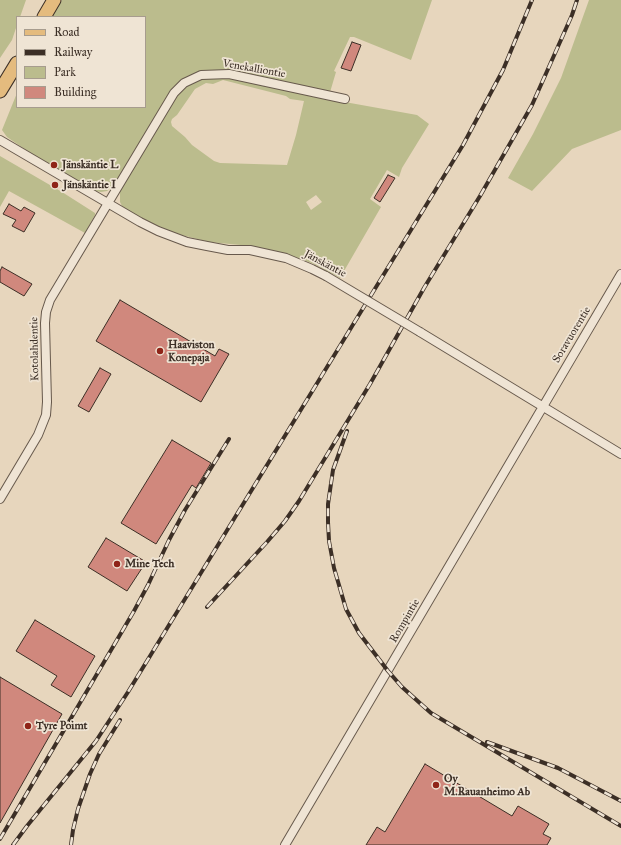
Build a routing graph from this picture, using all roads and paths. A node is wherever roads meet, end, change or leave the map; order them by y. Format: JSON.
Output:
{"nodes":[{"id":1,"x":54,"y":0,"type":"edge"},
{"id":2,"x":45,"y":16,"type":"edge"},
{"id":3,"x":16,"y":65,"type":"edge"},
{"id":4,"x":0,"y":91,"type":"edge"},
{"id":5,"x":345,"y":98,"type":"dead end"},
{"id":6,"x":0,"y":140,"type":"edge"},
{"id":7,"x":108,"y":204,"type":"junction"},
{"id":8,"x":621,"y":274,"type":"edge"},
{"id":9,"x":543,"y":407,"type":"junction"},
{"id":10,"x":621,"y":454,"type":"edge"},
{"id":11,"x":0,"y":499,"type":"edge"},
{"id":12,"x":285,"y":845,"type":"edge"}],
"edges":[{"from":1,"to":2,"type":"main road"},
{"from":3,"to":4,"type":"main road"},
{"from":5,"to":7,"type":"street","name":"Venekalliontie"},
{"from":6,"to":7,"type":"street","name":"Jänskäntie"},
{"from":7,"to":9,"type":"street","name":"Jänskäntie","bridge":true},
{"from":7,"to":11,"type":"street","name":"Kotolahdentie"},
{"from":8,"to":9,"type":"street","name":"Soravuorentie"},
{"from":9,"to":10,"type":"street","name":"Jänskäntie"},
{"from":9,"to":12,"type":"street","name":"Rompintie"}]}
